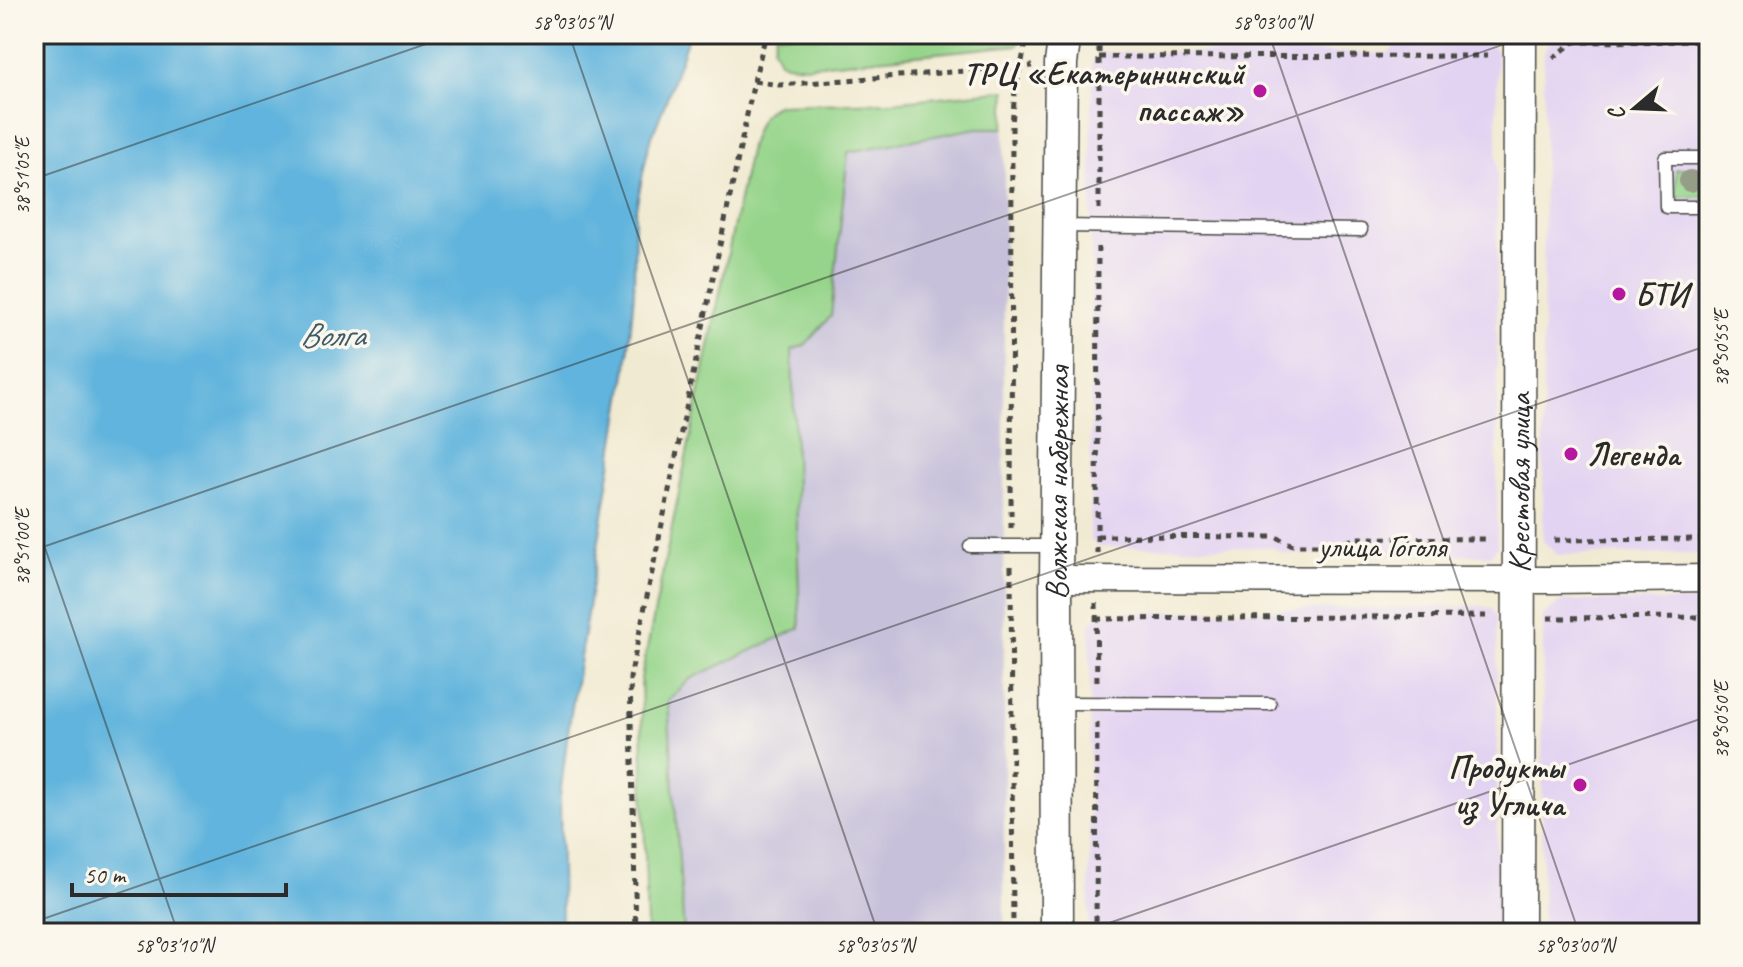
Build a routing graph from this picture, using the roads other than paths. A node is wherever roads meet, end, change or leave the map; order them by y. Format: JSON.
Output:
{"nodes":[{"id":1,"x":1520,"y":34,"type":"edge"},
{"id":2,"x":1063,"y":48,"type":"edge"},
{"id":3,"x":1709,"y":158,"type":"edge"},
{"id":4,"x":1709,"y":207,"type":"edge"},
{"id":5,"x":1060,"y":226,"type":"junction"},
{"id":6,"x":1361,"y":230,"type":"dead end"},
{"id":7,"x":970,"y":546,"type":"dead end"},
{"id":8,"x":1057,"y":546,"type":"junction"},
{"id":9,"x":1709,"y":578,"type":"edge"},
{"id":10,"x":1056,"y":579,"type":"junction"},
{"id":11,"x":1520,"y":580,"type":"junction"},
{"id":12,"x":1056,"y":703,"type":"junction"},
{"id":13,"x":1270,"y":704,"type":"dead end"},
{"id":14,"x":1057,"y":933,"type":"edge"},
{"id":15,"x":1518,"y":933,"type":"edge"}],
"edges":[{"from":1,"to":11,"type":"street","name":"Крестовая улица"},
{"from":2,"to":5,"type":"street","name":"Волжская набережная"},
{"from":3,"to":4,"type":"lane"},
{"from":5,"to":6,"type":"lane"},
{"from":5,"to":8,"type":"street","name":"Волжская набережная"},
{"from":7,"to":8,"type":"lane"},
{"from":8,"to":10,"type":"street","name":"Волжская набережная"},
{"from":9,"to":11,"type":"street","name":"улица Гоголя"},
{"from":10,"to":11,"type":"street","name":"улица Гоголя"},
{"from":10,"to":12,"type":"street","name":"Волжская набережная"},
{"from":11,"to":15,"type":"street","name":"Крестовая улица"},
{"from":12,"to":13,"type":"lane"},
{"from":12,"to":14,"type":"street","name":"Волжская набережная"}]}
